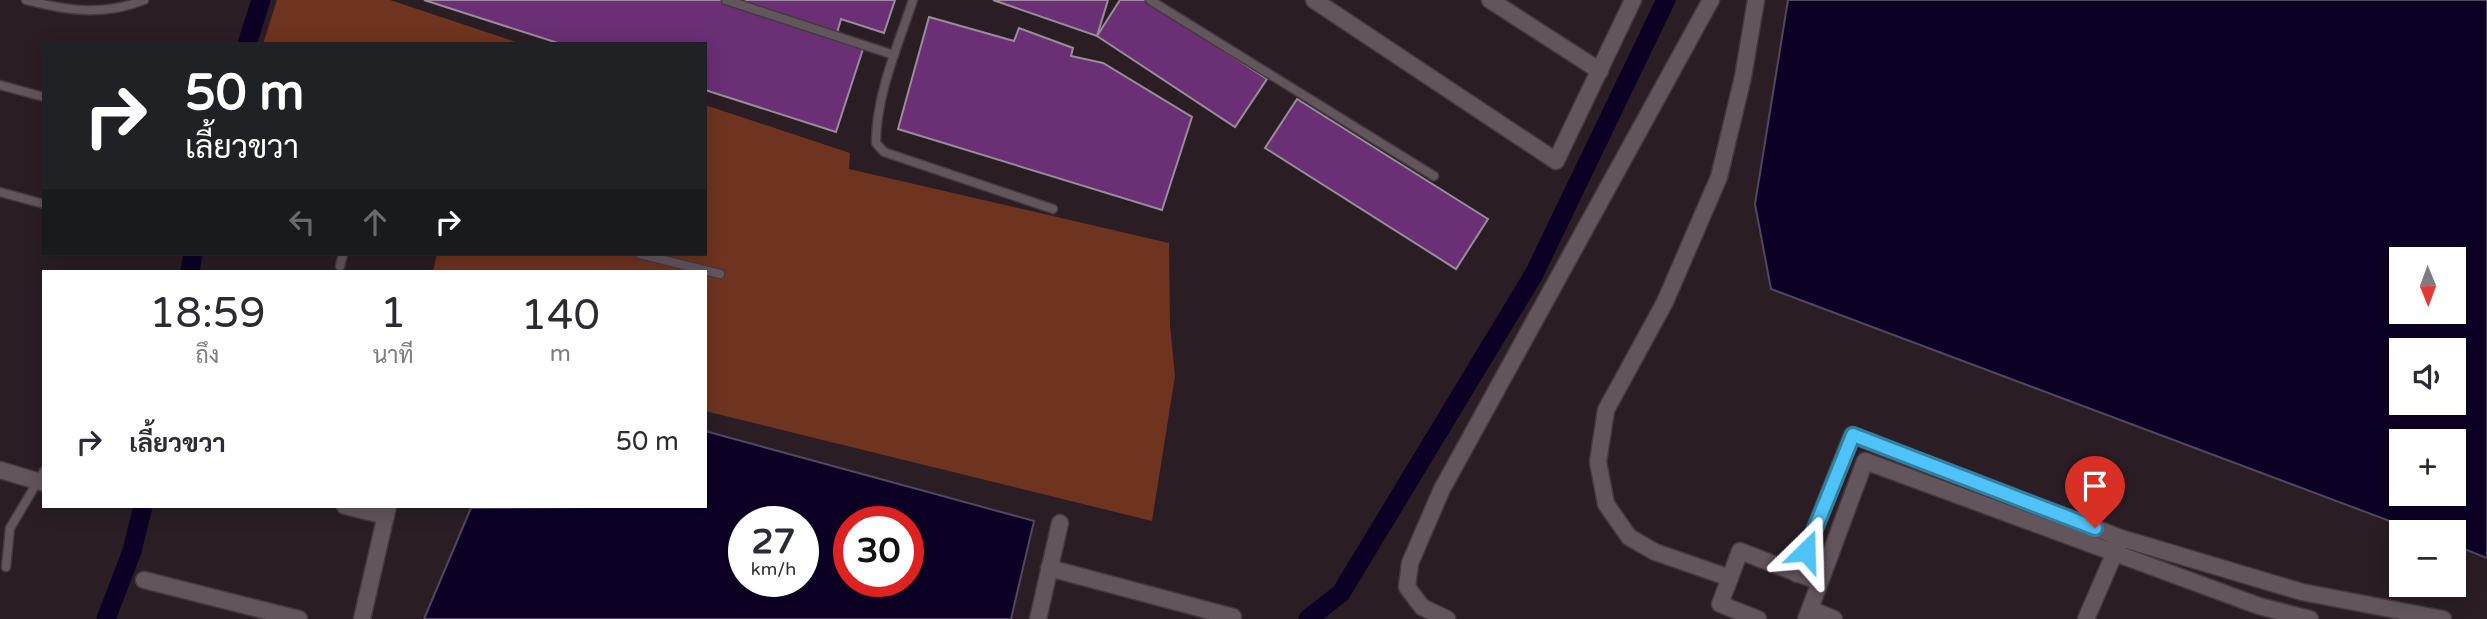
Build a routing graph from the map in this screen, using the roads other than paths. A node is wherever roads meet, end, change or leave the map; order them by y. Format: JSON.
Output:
{"nodes":[{"id":1,"x":26,"y":0,"type":"edge"},
{"id":2,"x":144,"y":0,"type":"edge"},
{"id":3,"x":726,"y":0,"type":"edge"},
{"id":4,"x":913,"y":0,"type":"edge"},
{"id":5,"x":1150,"y":0,"type":"edge"},
{"id":6,"x":1314,"y":0,"type":"edge"},
{"id":7,"x":1490,"y":0,"type":"edge"},
{"id":8,"x":1633,"y":0,"type":"edge"},
{"id":9,"x":1711,"y":0,"type":"edge"},
{"id":10,"x":1756,"y":0,"type":"edge"},
{"id":11,"x":894,"y":55,"type":"junction"},
{"id":12,"x":1600,"y":71,"type":"junction"},
{"id":13,"x":0,"y":85,"type":"edge"},
{"id":14,"x":42,"y":96,"type":"edge"},
{"id":15,"x":1434,"y":176,"type":"dead end"},
{"id":16,"x":0,"y":192,"type":"edge"},
{"id":17,"x":42,"y":203,"type":"edge"},
{"id":18,"x":1053,"y":209,"type":"dead end"},
{"id":19,"x":342,"y":256,"type":"edge"},
{"id":20,"x":648,"y":256,"type":"edge"},
{"id":21,"x":340,"y":265,"type":"dead end"},
{"id":22,"x":704,"y":270,"type":"edge"},
{"id":23,"x":707,"y":271,"type":"edge"},
{"id":24,"x":720,"y":274,"type":"dead end"},
{"id":25,"x":1886,"y":448,"type":"junction"},
{"id":26,"x":1877,"y":465,"type":"junction"},
{"id":27,"x":0,"y":470,"type":"edge"},
{"id":28,"x":42,"y":479,"type":"edge"},
{"id":29,"x":42,"y":480,"type":"edge"},
{"id":30,"x":362,"y":508,"type":"edge"},
{"id":31,"x":387,"y":511,"type":"edge"},
{"id":32,"x":1060,"y":523,"type":"dead end"},
{"id":33,"x":2118,"y":545,"type":"junction"},
{"id":34,"x":6,"y":567,"type":"dead end"},
{"id":35,"x":1049,"y":568,"type":"junction"},
{"id":36,"x":1797,"y":574,"type":"junction"},
{"id":37,"x":1730,"y":578,"type":"junction"},
{"id":38,"x":144,"y":580,"type":"dead end"},
{"id":39,"x":1820,"y":582,"type":"junction"},
{"id":40,"x":1808,"y":614,"type":"edge"},
{"id":41,"x":1233,"y":617,"type":"dead end"},
{"id":42,"x":299,"y":619,"type":"edge"},
{"id":43,"x":362,"y":619,"type":"edge"},
{"id":44,"x":1038,"y":619,"type":"edge"},
{"id":45,"x":1447,"y":619,"type":"edge"},
{"id":46,"x":1758,"y":619,"type":"edge"},
{"id":47,"x":1834,"y":619,"type":"edge"},
{"id":48,"x":2086,"y":619,"type":"edge"},
{"id":49,"x":2310,"y":619,"type":"edge"},
{"id":50,"x":2443,"y":619,"type":"edge"}],
"edges":[{"from":1,"to":2,"type":"lane"},
{"from":3,"to":11,"type":"lane"},
{"from":4,"to":11,"type":"lane"},
{"from":5,"to":15,"type":"lane"},
{"from":6,"to":12,"type":"street"},
{"from":7,"to":12,"type":"street"},
{"from":8,"to":12,"type":"street"},
{"from":9,"to":45,"type":"street"},
{"from":10,"to":37,"type":"street"},
{"from":11,"to":18,"type":"lane"},
{"from":13,"to":14,"type":"lane"},
{"from":16,"to":17,"type":"lane"},
{"from":19,"to":21,"type":"lane"},
{"from":20,"to":22,"type":"lane"},
{"from":23,"to":24,"type":"lane"},
{"from":25,"to":26,"type":"street"},
{"from":25,"to":33,"type":"street"},
{"from":25,"to":36,"type":"street"},
{"from":26,"to":33,"type":"street"},
{"from":26,"to":39,"type":"street"},
{"from":27,"to":28,"type":"street"},
{"from":29,"to":34,"type":"lane"},
{"from":30,"to":31,"type":"street"},
{"from":31,"to":43,"type":"street"},
{"from":32,"to":35,"type":"street"},
{"from":33,"to":48,"type":"street"},
{"from":33,"to":49,"type":"street"},
{"from":33,"to":50,"type":"street"},
{"from":35,"to":41,"type":"street"},
{"from":35,"to":44,"type":"street"},
{"from":36,"to":37,"type":"street"},
{"from":36,"to":39,"type":"street"},
{"from":37,"to":46,"type":"street"},
{"from":38,"to":42,"type":"street"},
{"from":39,"to":40,"type":"street"},
{"from":40,"to":47,"type":"street"}]}
